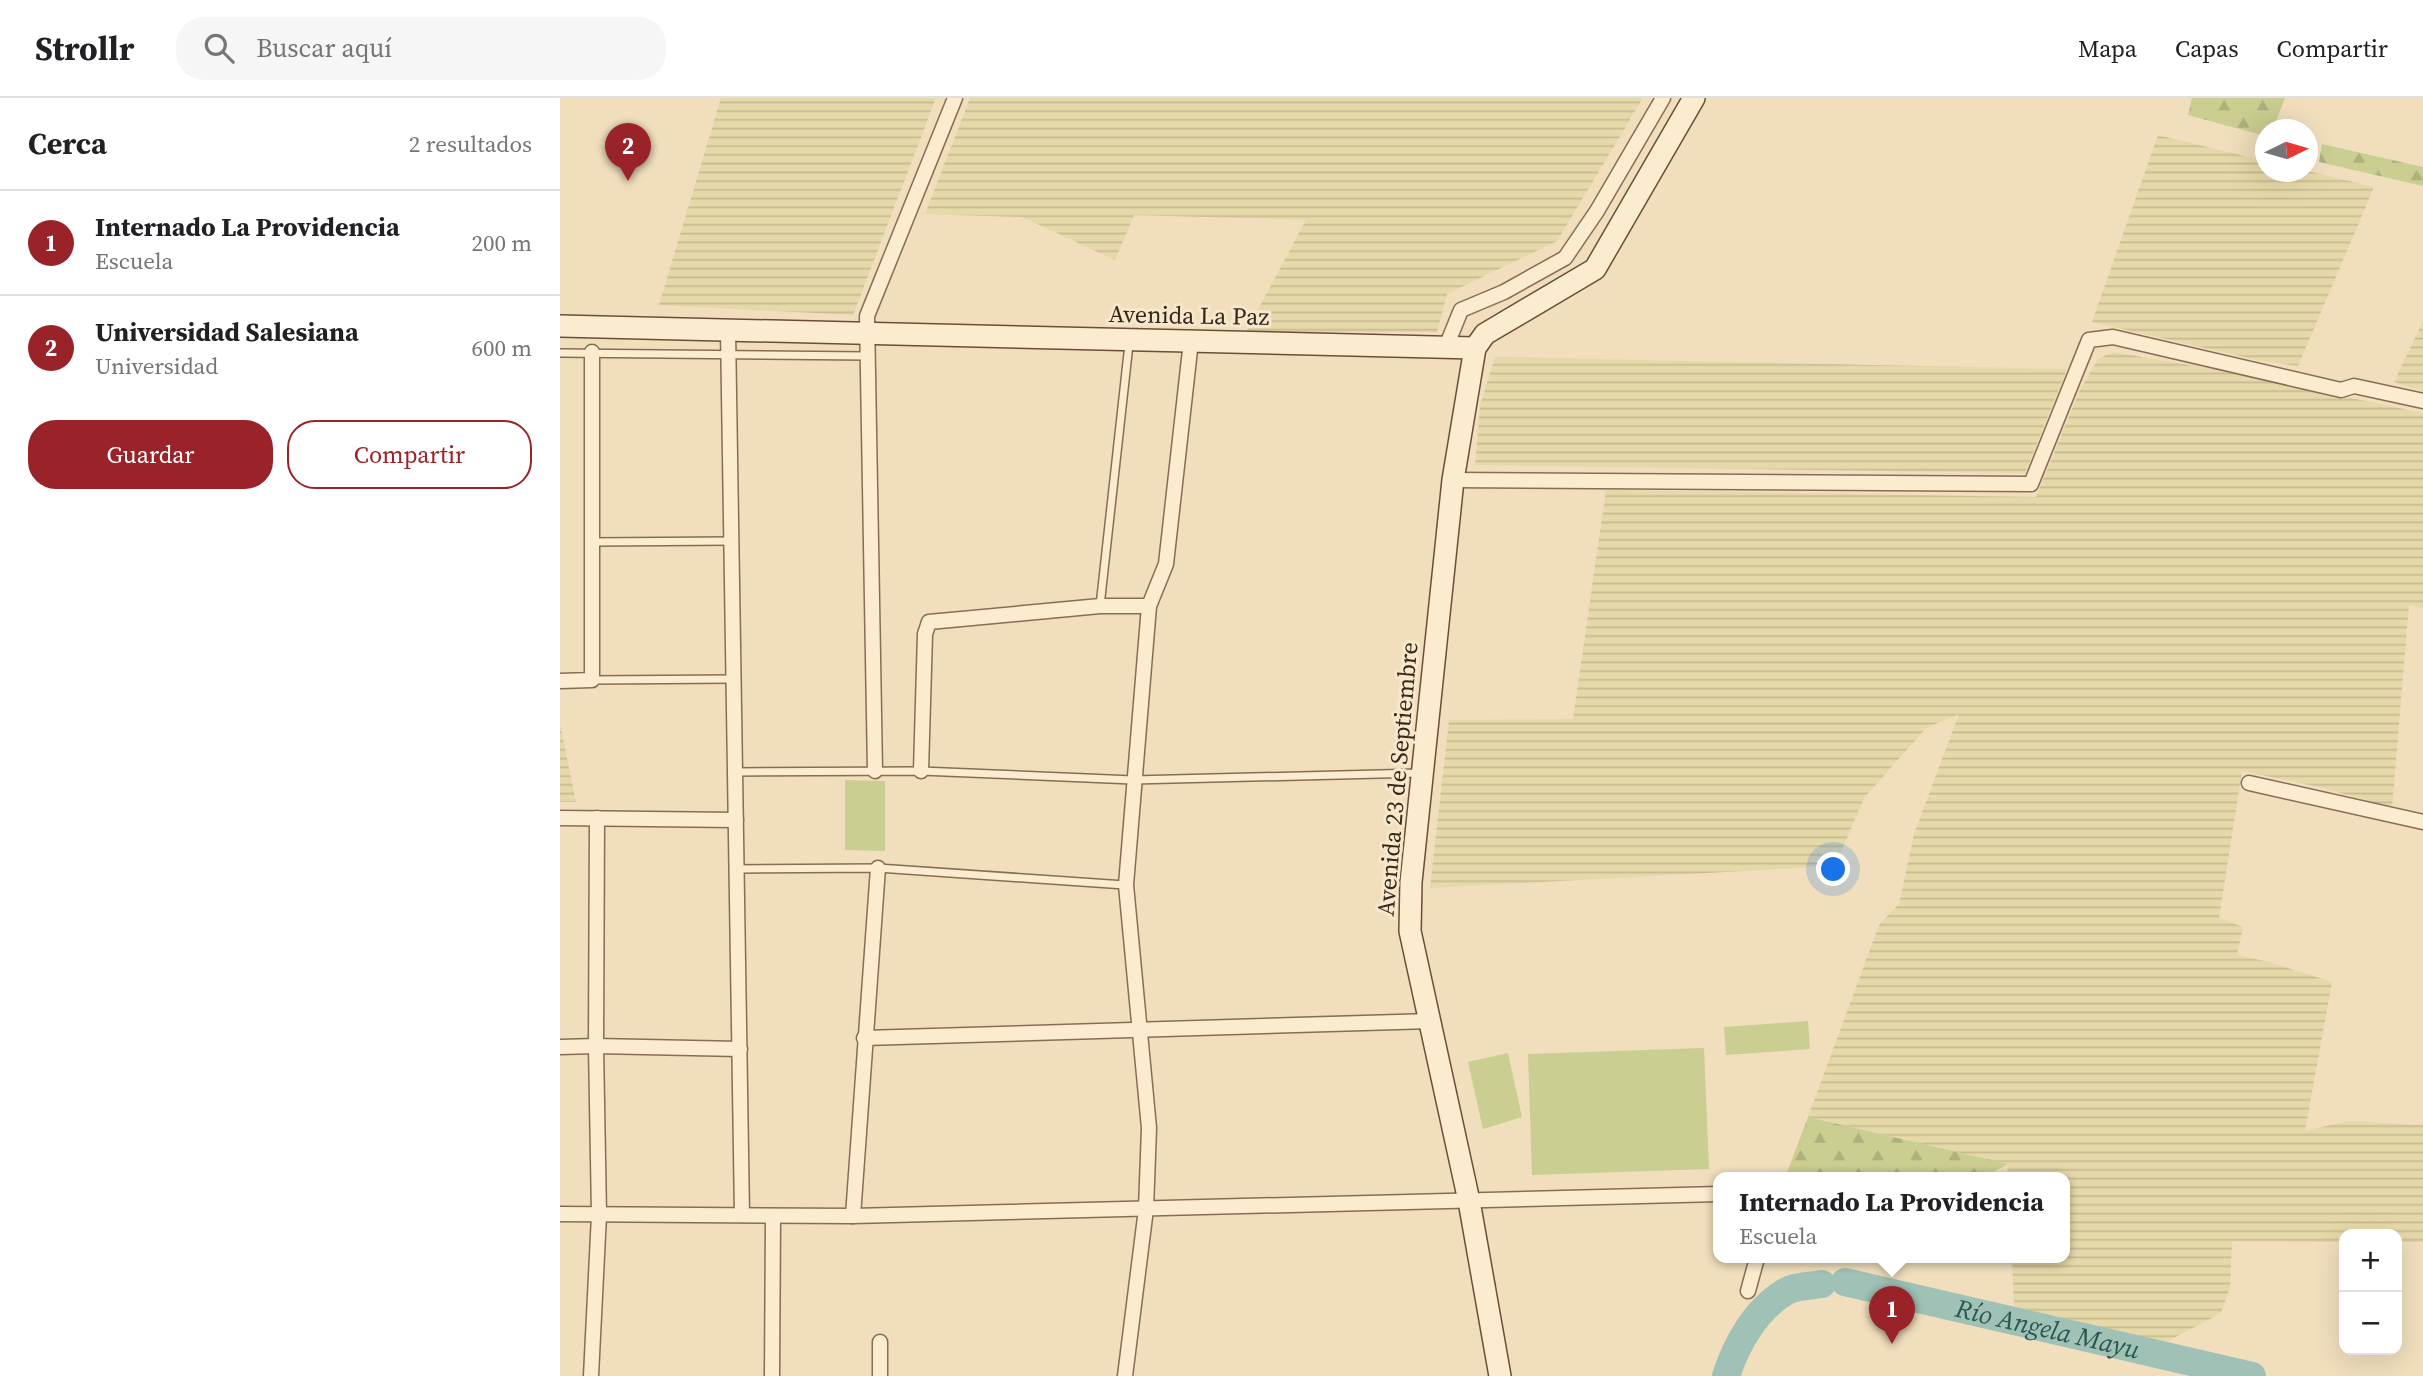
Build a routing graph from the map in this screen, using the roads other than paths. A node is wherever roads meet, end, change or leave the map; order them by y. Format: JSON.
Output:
{"nodes":[{"id":1,"x":955,"y":98,"type":"edge"},
{"id":2,"x":1663,"y":98,"type":"edge"},
{"id":3,"x":1694,"y":98,"type":"edge"},
{"id":4,"x":560,"y":326,"type":"edge"},
{"id":5,"x":728,"y":330,"type":"junction"},
{"id":6,"x":868,"y":333,"type":"junction"},
{"id":7,"x":1130,"y":340,"type":"junction"},
{"id":8,"x":1191,"y":341,"type":"junction"},
{"id":9,"x":1446,"y":347,"type":"junction"},
{"id":10,"x":1475,"y":348,"type":"junction"},
{"id":11,"x":592,"y":352,"type":"junction"},
{"id":12,"x":560,"y":353,"type":"edge"},
{"id":13,"x":729,"y":354,"type":"junction"},
{"id":14,"x":868,"y":356,"type":"junction"},
{"id":15,"x":2423,"y":401,"type":"edge"},
{"id":16,"x":1453,"y":480,"type":"junction"},
{"id":17,"x":732,"y":541,"type":"junction"},
{"id":18,"x":593,"y":542,"type":"junction"},
{"id":19,"x":1100,"y":606,"type":"junction"},
{"id":20,"x":1149,"y":606,"type":"junction"},
{"id":21,"x":734,"y":679,"type":"junction"},
{"id":22,"x":592,"y":680,"type":"junction"},
{"id":23,"x":560,"y":681,"type":"edge"},
{"id":24,"x":875,"y":771,"type":"junction"},
{"id":25,"x":921,"y":771,"type":"junction"},
{"id":26,"x":735,"y":772,"type":"junction"},
{"id":27,"x":1421,"y":773,"type":"junction"},
{"id":28,"x":1133,"y":780,"type":"junction"},
{"id":29,"x":2249,"y":783,"type":"dead end"},
{"id":30,"x":560,"y":818,"type":"edge"},
{"id":31,"x":597,"y":818,"type":"junction"},
{"id":32,"x":736,"y":820,"type":"junction"},
{"id":33,"x":2423,"y":822,"type":"edge"},
{"id":34,"x":878,"y":868,"type":"junction"},
{"id":35,"x":737,"y":869,"type":"junction"},
{"id":36,"x":1126,"y":885,"type":"junction"},
{"id":37,"x":1431,"y":1021,"type":"junction"},
{"id":38,"x":1139,"y":1030,"type":"junction"},
{"id":39,"x":864,"y":1038,"type":"junction"},
{"id":40,"x":596,"y":1046,"type":"junction"},
{"id":41,"x":560,"y":1048,"type":"edge"},
{"id":42,"x":740,"y":1049,"type":"junction"},
{"id":43,"x":1713,"y":1194,"type":"edge"},
{"id":44,"x":1469,"y":1200,"type":"junction"},
{"id":45,"x":1146,"y":1209,"type":"junction"},
{"id":46,"x":560,"y":1214,"type":"edge"},
{"id":47,"x":598,"y":1215,"type":"junction"},
{"id":48,"x":742,"y":1215,"type":"junction"},
{"id":49,"x":853,"y":1216,"type":"junction"},
{"id":50,"x":773,"y":1217,"type":"junction"},
{"id":51,"x":1756,"y":1263,"type":"edge"},
{"id":52,"x":1748,"y":1291,"type":"dead end"},
{"id":53,"x":880,"y":1342,"type":"dead end"},
{"id":54,"x":591,"y":1376,"type":"edge"},
{"id":55,"x":772,"y":1376,"type":"edge"},
{"id":56,"x":880,"y":1376,"type":"edge"},
{"id":57,"x":1125,"y":1376,"type":"edge"},
{"id":58,"x":1500,"y":1376,"type":"edge"}],
"edges":[{"from":1,"to":6,"type":"street"},
{"from":2,"to":9,"type":"street"},
{"from":3,"to":10,"type":"main road"},
{"from":4,"to":5,"type":"main road","name":"Avenida La Paz"},
{"from":5,"to":6,"type":"main road","name":"Avenida La Paz"},
{"from":5,"to":13,"type":"street"},
{"from":6,"to":7,"type":"main road","name":"Avenida La Paz"},
{"from":6,"to":14,"type":"street"},
{"from":7,"to":8,"type":"main road","name":"Avenida La Paz"},
{"from":7,"to":19,"type":"lane"},
{"from":8,"to":9,"type":"main road","name":"Avenida La Paz"},
{"from":8,"to":20,"type":"street"},
{"from":9,"to":10,"type":"main road","name":"Avenida La Paz"},
{"from":10,"to":16,"type":"main road","name":"Avenida 23 de Septiembre"},
{"from":11,"to":12,"type":"lane"},
{"from":11,"to":13,"type":"lane"},
{"from":11,"to":18,"type":"street"},
{"from":13,"to":14,"type":"lane"},
{"from":13,"to":17,"type":"street"},
{"from":14,"to":24,"type":"street"},
{"from":15,"to":16,"type":"street"},
{"from":16,"to":27,"type":"main road","name":"Avenida 23 de Septiembre"},
{"from":17,"to":18,"type":"lane"},
{"from":17,"to":21,"type":"street"},
{"from":18,"to":22,"type":"street"},
{"from":19,"to":20,"type":"street"},
{"from":19,"to":25,"type":"street"},
{"from":20,"to":28,"type":"street"},
{"from":21,"to":22,"type":"lane"},
{"from":21,"to":26,"type":"street"},
{"from":22,"to":23,"type":"street"},
{"from":24,"to":25,"type":"lane"},
{"from":24,"to":26,"type":"lane"},
{"from":25,"to":28,"type":"lane"},
{"from":26,"to":32,"type":"street"},
{"from":27,"to":28,"type":"lane"},
{"from":27,"to":37,"type":"main road","name":"Avenida 23 de Septiembre"},
{"from":28,"to":36,"type":"street"},
{"from":29,"to":33,"type":"street"},
{"from":30,"to":31,"type":"street"},
{"from":31,"to":32,"type":"street"},
{"from":31,"to":40,"type":"street"},
{"from":32,"to":35,"type":"street"},
{"from":34,"to":35,"type":"lane"},
{"from":34,"to":36,"type":"lane"},
{"from":34,"to":39,"type":"street"},
{"from":35,"to":42,"type":"street"},
{"from":36,"to":38,"type":"street"},
{"from":37,"to":38,"type":"street"},
{"from":37,"to":44,"type":"main road","name":"Avenida 23 de Septiembre"},
{"from":38,"to":39,"type":"street"},
{"from":38,"to":45,"type":"street"},
{"from":39,"to":49,"type":"street"},
{"from":40,"to":41,"type":"street"},
{"from":40,"to":42,"type":"street"},
{"from":40,"to":47,"type":"street"},
{"from":42,"to":48,"type":"street"},
{"from":43,"to":44,"type":"street"},
{"from":44,"to":45,"type":"street"},
{"from":44,"to":58,"type":"main road","name":"Avenida 23 de Septiembre"},
{"from":45,"to":49,"type":"street"},
{"from":45,"to":57,"type":"street"},
{"from":46,"to":47,"type":"street"},
{"from":47,"to":48,"type":"street"},
{"from":47,"to":54,"type":"street"},
{"from":48,"to":50,"type":"street"},
{"from":49,"to":50,"type":"street"},
{"from":50,"to":55,"type":"street"},
{"from":51,"to":52,"type":"street"},
{"from":53,"to":56,"type":"street"}]}
